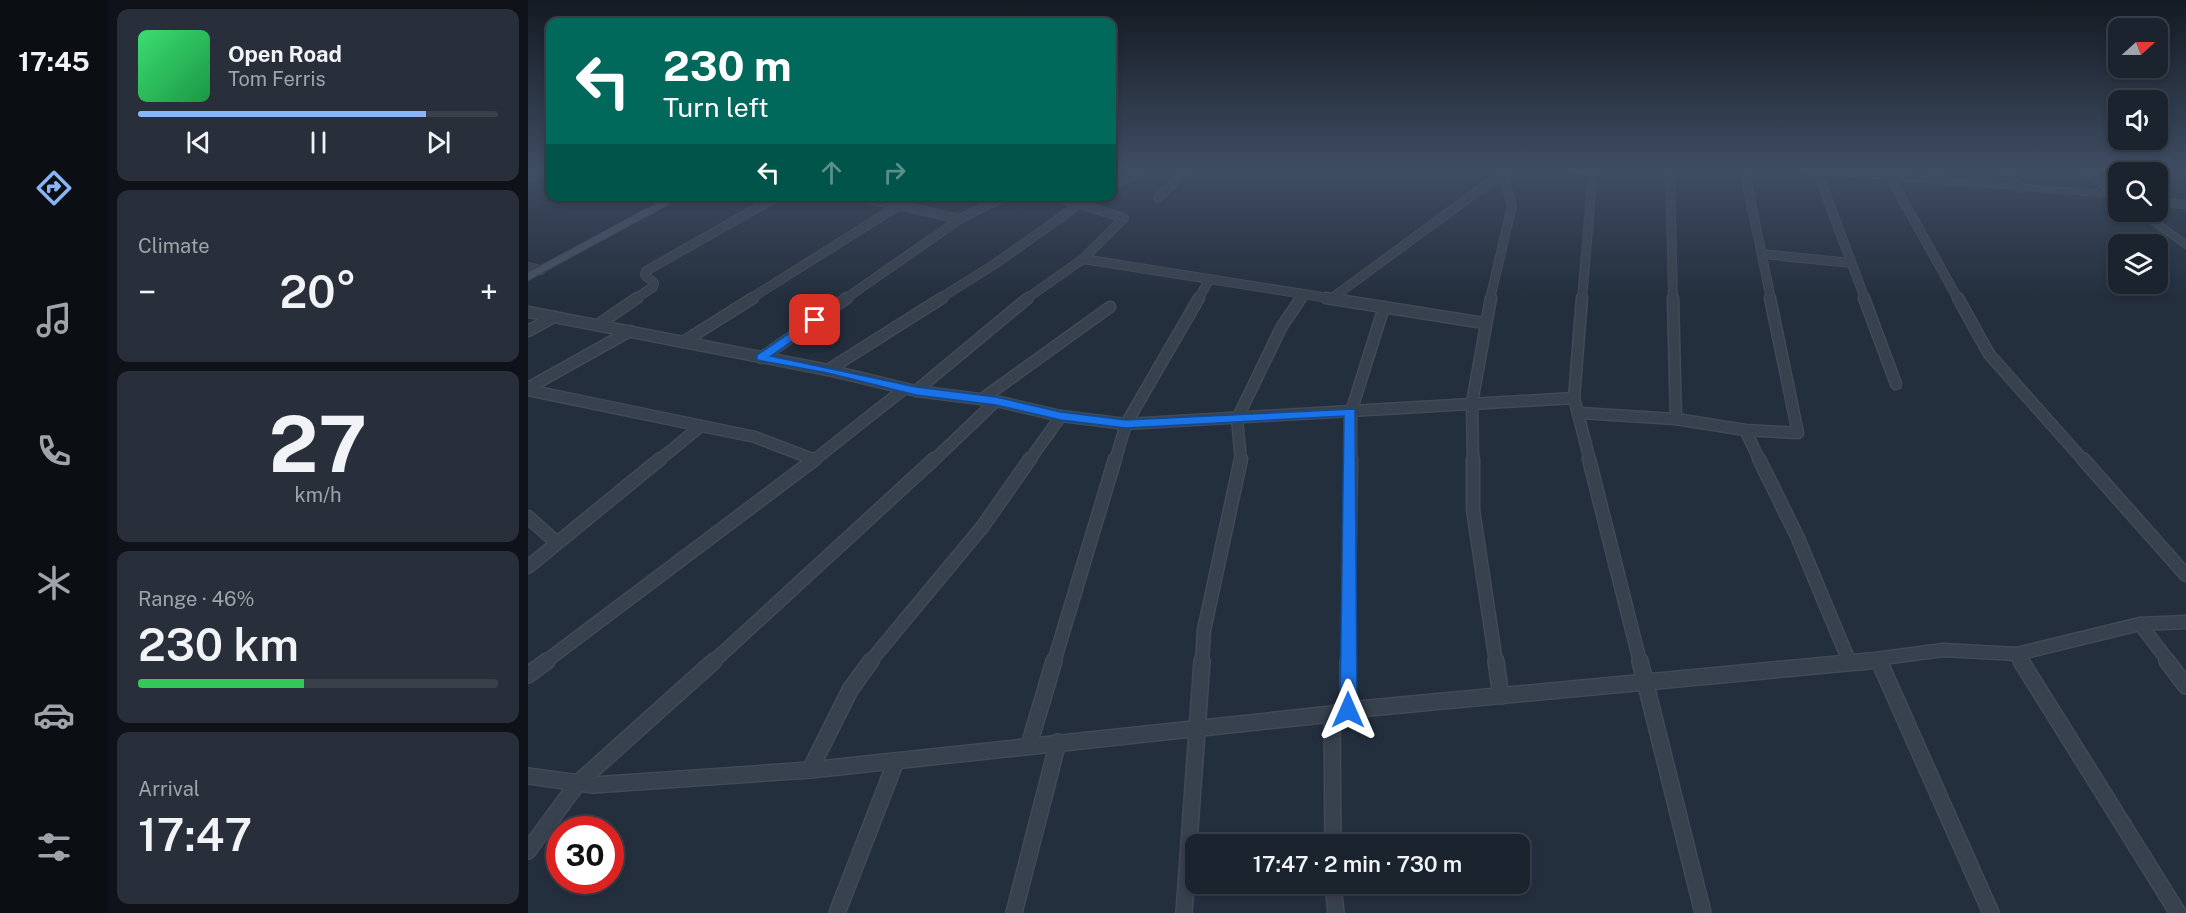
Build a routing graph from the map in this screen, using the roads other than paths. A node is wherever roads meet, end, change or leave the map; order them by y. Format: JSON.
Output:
{"nodes":[{"id":1,"x":650,"y":212,"type":"edge"},
{"id":2,"x":751,"y":212,"type":"edge"},
{"id":3,"x":889,"y":212,"type":"edge"},
{"id":4,"x":931,"y":212,"type":"edge"},
{"id":5,"x":974,"y":212,"type":"edge"},
{"id":6,"x":1067,"y":212,"type":"edge"},
{"id":7,"x":1105,"y":212,"type":"edge"},
{"id":8,"x":1451,"y":212,"type":"edge"},
{"id":9,"x":1511,"y":212,"type":"edge"},
{"id":10,"x":1590,"y":212,"type":"edge"},
{"id":11,"x":1671,"y":212,"type":"edge"},
{"id":12,"x":1753,"y":212,"type":"edge"},
{"id":13,"x":1832,"y":212,"type":"edge"},
{"id":14,"x":1909,"y":212,"type":"edge"},
{"id":15,"x":960,"y":219,"type":"junction"},
{"id":16,"x":2155,"y":222,"type":"edge"},
{"id":17,"x":2185,"y":243,"type":"edge"},
{"id":18,"x":1762,"y":254,"type":"junction"},
{"id":19,"x":1083,"y":259,"type":"junction"},
{"id":20,"x":1851,"y":263,"type":"junction"},
{"id":21,"x":528,"y":267,"type":"edge"},
{"id":22,"x":542,"y":270,"type":"junction"},
{"id":23,"x":528,"y":277,"type":"edge"},
{"id":24,"x":1210,"y":279,"type":"junction"},
{"id":25,"x":1303,"y":295,"type":"junction"},
{"id":26,"x":1332,"y":298,"type":"junction"},
{"id":27,"x":1110,"y":307,"type":"dead end"},
{"id":28,"x":1384,"y":307,"type":"junction"},
{"id":29,"x":528,"y":312,"type":"edge"},
{"id":30,"x":554,"y":318,"type":"junction"},
{"id":31,"x":1484,"y":323,"type":"junction"},
{"id":32,"x":599,"y":324,"type":"junction"},
{"id":33,"x":528,"y":331,"type":"edge"},
{"id":34,"x":630,"y":331,"type":"junction"},
{"id":35,"x":683,"y":342,"type":"junction"},
{"id":36,"x":761,"y":358,"type":"junction"},
{"id":37,"x":828,"y":370,"type":"junction"},
{"id":38,"x":1896,"y":384,"type":"dead end"},
{"id":39,"x":904,"y":388,"type":"junction"},
{"id":40,"x":528,"y":389,"type":"edge"},
{"id":41,"x":916,"y":391,"type":"junction"},
{"id":42,"x":1574,"y":398,"type":"junction"},
{"id":43,"x":982,"y":399,"type":"junction"},
{"id":44,"x":996,"y":401,"type":"junction"},
{"id":45,"x":1472,"y":402,"type":"junction"},
{"id":46,"x":1351,"y":412,"type":"junction"},
{"id":47,"x":1580,"y":413,"type":"junction"},
{"id":48,"x":1061,"y":416,"type":"junction"},
{"id":49,"x":1237,"y":419,"type":"junction"},
{"id":50,"x":1676,"y":419,"type":"junction"},
{"id":51,"x":1126,"y":424,"type":"junction"},
{"id":52,"x":701,"y":426,"type":"junction"},
{"id":53,"x":1745,"y":430,"type":"junction"},
{"id":54,"x":815,"y":460,"type":"junction"},
{"id":55,"x":528,"y":518,"type":"edge"},
{"id":56,"x":553,"y":538,"type":"junction"},
{"id":57,"x":528,"y":567,"type":"edge"},
{"id":58,"x":2186,"y":575,"type":"edge"},
{"id":59,"x":2186,"y":622,"type":"edge"},
{"id":60,"x":2140,"y":624,"type":"junction"},
{"id":61,"x":2017,"y":654,"type":"junction"},
{"id":62,"x":1879,"y":660,"type":"junction"},
{"id":63,"x":1849,"y":661,"type":"junction"},
{"id":64,"x":528,"y":675,"type":"edge"},
{"id":65,"x":1644,"y":683,"type":"junction"},
{"id":66,"x":2186,"y":686,"type":"edge"},
{"id":67,"x":1501,"y":696,"type":"junction"},
{"id":68,"x":1348,"y":710,"type":"junction"},
{"id":69,"x":1332,"y":714,"type":"junction"},
{"id":70,"x":1199,"y":728,"type":"junction"},
{"id":71,"x":1058,"y":742,"type":"junction"},
{"id":72,"x":1029,"y":745,"type":"junction"},
{"id":73,"x":896,"y":761,"type":"junction"},
{"id":74,"x":810,"y":770,"type":"junction"},
{"id":75,"x":528,"y":776,"type":"edge"},
{"id":76,"x":578,"y":783,"type":"junction"},
{"id":77,"x":1333,"y":834,"type":"edge"},
{"id":78,"x":528,"y":851,"type":"edge"},
{"id":79,"x":1334,"y":894,"type":"edge"},
{"id":80,"x":837,"y":913,"type":"edge"},
{"id":81,"x":1014,"y":913,"type":"edge"},
{"id":82,"x":1185,"y":913,"type":"edge"},
{"id":83,"x":1336,"y":913,"type":"edge"},
{"id":84,"x":1703,"y":913,"type":"edge"},
{"id":85,"x":1991,"y":913,"type":"edge"},
{"id":86,"x":2178,"y":913,"type":"edge"}],
"edges":[{"from":1,"to":22,"type":"main road"},
{"from":2,"to":32,"type":"street"},
{"from":3,"to":35,"type":"street"},
{"from":4,"to":15,"type":"street"},
{"from":5,"to":15,"type":"street"},
{"from":6,"to":37,"type":"street"},
{"from":7,"to":19,"type":"street"},
{"from":8,"to":26,"type":"street"},
{"from":9,"to":31,"type":"street"},
{"from":10,"to":42,"type":"street"},
{"from":11,"to":50,"type":"street"},
{"from":12,"to":18,"type":"street"},
{"from":13,"to":20,"type":"street"},
{"from":14,"to":58,"type":"street"},
{"from":15,"to":36,"type":"street"},
{"from":16,"to":17,"type":"street"},
{"from":18,"to":20,"type":"street"},
{"from":18,"to":53,"type":"street"},
{"from":19,"to":24,"type":"street"},
{"from":19,"to":41,"type":"street"},
{"from":20,"to":38,"type":"street"},
{"from":21,"to":22,"type":"street"},
{"from":22,"to":23,"type":"main road"},
{"from":24,"to":25,"type":"street"},
{"from":24,"to":51,"type":"street"},
{"from":25,"to":26,"type":"street"},
{"from":25,"to":49,"type":"street"},
{"from":26,"to":28,"type":"street"},
{"from":27,"to":43,"type":"street"},
{"from":28,"to":31,"type":"street"},
{"from":28,"to":46,"type":"street"},
{"from":29,"to":30,"type":"street"},
{"from":30,"to":32,"type":"street"},
{"from":30,"to":33,"type":"street"},
{"from":31,"to":45,"type":"street"},
{"from":32,"to":34,"type":"street"},
{"from":34,"to":35,"type":"street"},
{"from":34,"to":40,"type":"street"},
{"from":35,"to":36,"type":"street"},
{"from":36,"to":37,"type":"street"},
{"from":37,"to":39,"type":"street"},
{"from":39,"to":41,"type":"street"},
{"from":39,"to":54,"type":"street"},
{"from":40,"to":52,"type":"street"},
{"from":41,"to":43,"type":"street"},
{"from":42,"to":45,"type":"street"},
{"from":42,"to":47,"type":"street"},
{"from":43,"to":44,"type":"street"},
{"from":44,"to":48,"type":"street"},
{"from":44,"to":76,"type":"street"},
{"from":45,"to":46,"type":"street"},
{"from":45,"to":67,"type":"street"},
{"from":46,"to":49,"type":"street"},
{"from":46,"to":68,"type":"street"},
{"from":47,"to":50,"type":"street"},
{"from":47,"to":65,"type":"street"},
{"from":48,"to":51,"type":"street"},
{"from":48,"to":74,"type":"street"},
{"from":49,"to":51,"type":"street"},
{"from":49,"to":70,"type":"street"},
{"from":50,"to":53,"type":"street"},
{"from":51,"to":72,"type":"street"},
{"from":52,"to":54,"type":"street"},
{"from":52,"to":56,"type":"street"},
{"from":53,"to":63,"type":"street"},
{"from":54,"to":64,"type":"street"},
{"from":55,"to":56,"type":"street"},
{"from":56,"to":57,"type":"street"},
{"from":59,"to":60,"type":"street"},
{"from":60,"to":61,"type":"street"},
{"from":60,"to":66,"type":"street"},
{"from":61,"to":62,"type":"street"},
{"from":61,"to":86,"type":"street"},
{"from":62,"to":63,"type":"street"},
{"from":62,"to":85,"type":"street"},
{"from":63,"to":65,"type":"street"},
{"from":65,"to":67,"type":"street"},
{"from":65,"to":84,"type":"street"},
{"from":67,"to":68,"type":"street"},
{"from":68,"to":69,"type":"street"},
{"from":69,"to":70,"type":"street"},
{"from":69,"to":77,"type":"street"},
{"from":70,"to":71,"type":"street"},
{"from":70,"to":82,"type":"street"},
{"from":71,"to":72,"type":"street"},
{"from":71,"to":81,"type":"street"},
{"from":72,"to":73,"type":"street"},
{"from":73,"to":74,"type":"street"},
{"from":73,"to":80,"type":"street"},
{"from":74,"to":76,"type":"street"},
{"from":75,"to":76,"type":"street"},
{"from":76,"to":78,"type":"street"},
{"from":79,"to":83,"type":"street"}]}
